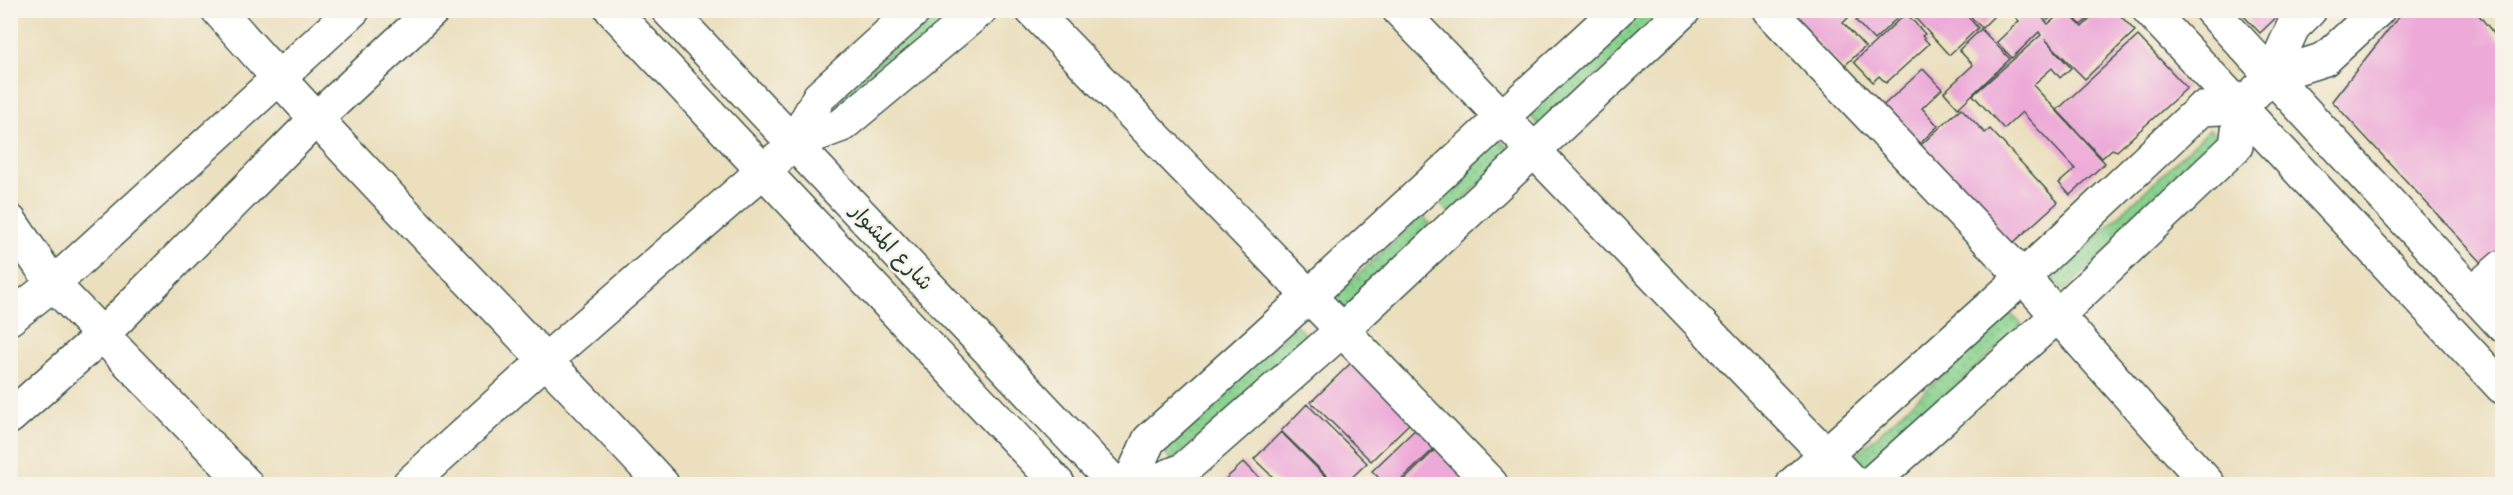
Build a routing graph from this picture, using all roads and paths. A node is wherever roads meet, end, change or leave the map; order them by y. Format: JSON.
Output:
{"nodes":[{"id":1,"x":218,"y":10,"type":"edge"},
{"id":2,"x":353,"y":10,"type":"edge"},
{"id":3,"x":433,"y":10,"type":"edge"},
{"id":4,"x":612,"y":10,"type":"edge"},
{"id":5,"x":668,"y":10,"type":"edge"},
{"id":6,"x":915,"y":10,"type":"edge"},
{"id":7,"x":980,"y":10,"type":"edge"},
{"id":8,"x":1032,"y":10,"type":"edge"},
{"id":9,"x":1399,"y":10,"type":"edge"},
{"id":10,"x":1618,"y":10,"type":"edge"},
{"id":11,"x":1684,"y":10,"type":"edge"},
{"id":12,"x":1769,"y":10,"type":"edge"},
{"id":13,"x":2149,"y":10,"type":"edge"},
{"id":14,"x":2211,"y":10,"type":"edge"},
{"id":15,"x":2310,"y":10,"type":"edge"},
{"id":16,"x":2378,"y":10,"type":"edge"},
{"id":17,"x":2271,"y":76,"type":"junction"},
{"id":18,"x":278,"y":78,"type":"junction"},
{"id":19,"x":2241,"y":107,"type":"junction"},
{"id":20,"x":1502,"y":117,"type":"junction"},
{"id":21,"x":316,"y":119,"type":"junction"},
{"id":22,"x":794,"y":143,"type":"junction"},
{"id":23,"x":1534,"y":151,"type":"junction"},
{"id":24,"x":764,"y":173,"type":"junction"},
{"id":25,"x":10,"y":221,"type":"edge"},
{"id":26,"x":2502,"y":267,"type":"edge"},
{"id":27,"x":2023,"y":276,"type":"junction"},
{"id":28,"x":53,"y":284,"type":"junction"},
{"id":29,"x":2472,"y":293,"type":"junction"},
{"id":30,"x":1308,"y":297,"type":"junction"},
{"id":31,"x":2057,"y":316,"type":"junction"},
{"id":32,"x":10,"y":318,"type":"edge"},
{"id":33,"x":2502,"y":325,"type":"edge"},
{"id":34,"x":1341,"y":331,"type":"junction"},
{"id":35,"x":101,"y":336,"type":"junction"},
{"id":36,"x":547,"y":360,"type":"junction"},
{"id":37,"x":2502,"y":387,"type":"edge"},
{"id":38,"x":10,"y":417,"type":"edge"},
{"id":39,"x":1826,"y":455,"type":"junction"},
{"id":40,"x":246,"y":484,"type":"edge"},
{"id":41,"x":409,"y":484,"type":"edge"},
{"id":42,"x":662,"y":484,"type":"edge"},
{"id":43,"x":1058,"y":484,"type":"edge"},
{"id":44,"x":1115,"y":484,"type":"edge"},
{"id":45,"x":1129,"y":484,"type":"edge"},
{"id":46,"x":1148,"y":484,"type":"edge"},
{"id":47,"x":1491,"y":484,"type":"edge"},
{"id":48,"x":1793,"y":484,"type":"edge"},
{"id":49,"x":1854,"y":484,"type":"edge"},
{"id":50,"x":1870,"y":484,"type":"edge"},
{"id":51,"x":2208,"y":484,"type":"edge"}],
"edges":[{"from":1,"to":18,"type":"street"},
{"from":2,"to":18,"type":"street"},
{"from":3,"to":21,"type":"street"},
{"from":4,"to":24,"type":"street","name":"شارع المشوار"},
{"from":5,"to":22,"type":"street","name":"شارع المشوار"},
{"from":6,"to":22,"type":"street"},
{"from":7,"to":22,"type":"street"},
{"from":8,"to":30,"type":"street"},
{"from":9,"to":20,"type":"street"},
{"from":10,"to":20,"type":"street"},
{"from":11,"to":23,"type":"street"},
{"from":12,"to":27,"type":"street"},
{"from":13,"to":19,"type":"street"},
{"from":14,"to":17,"type":"street"},
{"from":15,"to":17,"type":"street"},
{"from":16,"to":17,"type":"street"},
{"from":17,"to":19,"type":"street"},
{"from":17,"to":29,"type":"street"},
{"from":18,"to":21,"type":"street"},
{"from":18,"to":28,"type":"street"},
{"from":19,"to":27,"type":"street"},
{"from":19,"to":31,"type":"street"},
{"from":19,"to":37,"type":"street"},
{"from":20,"to":23,"type":"street"},
{"from":20,"to":30,"type":"street"},
{"from":21,"to":35,"type":"street"},
{"from":21,"to":36,"type":"street"},
{"from":22,"to":24,"type":"street"},
{"from":22,"to":44,"type":"street","name":"شارع المشوار"},
{"from":23,"to":34,"type":"street"},
{"from":23,"to":39,"type":"street"},
{"from":24,"to":36,"type":"street"},
{"from":24,"to":43,"type":"street","name":"شارع المشوار"},
{"from":25,"to":28,"type":"street"},
{"from":26,"to":29,"type":"street"},
{"from":27,"to":31,"type":"street"},
{"from":27,"to":39,"type":"street"},
{"from":28,"to":32,"type":"street"},
{"from":28,"to":35,"type":"street"},
{"from":29,"to":33,"type":"street"},
{"from":30,"to":34,"type":"street"},
{"from":30,"to":45,"type":"street"},
{"from":31,"to":50,"type":"street"},
{"from":31,"to":51,"type":"street"},
{"from":34,"to":46,"type":"street"},
{"from":34,"to":47,"type":"street"},
{"from":35,"to":38,"type":"street"},
{"from":35,"to":40,"type":"street"},
{"from":36,"to":41,"type":"street"},
{"from":36,"to":42,"type":"street"},
{"from":39,"to":48,"type":"street"},
{"from":39,"to":49,"type":"street"}]}
